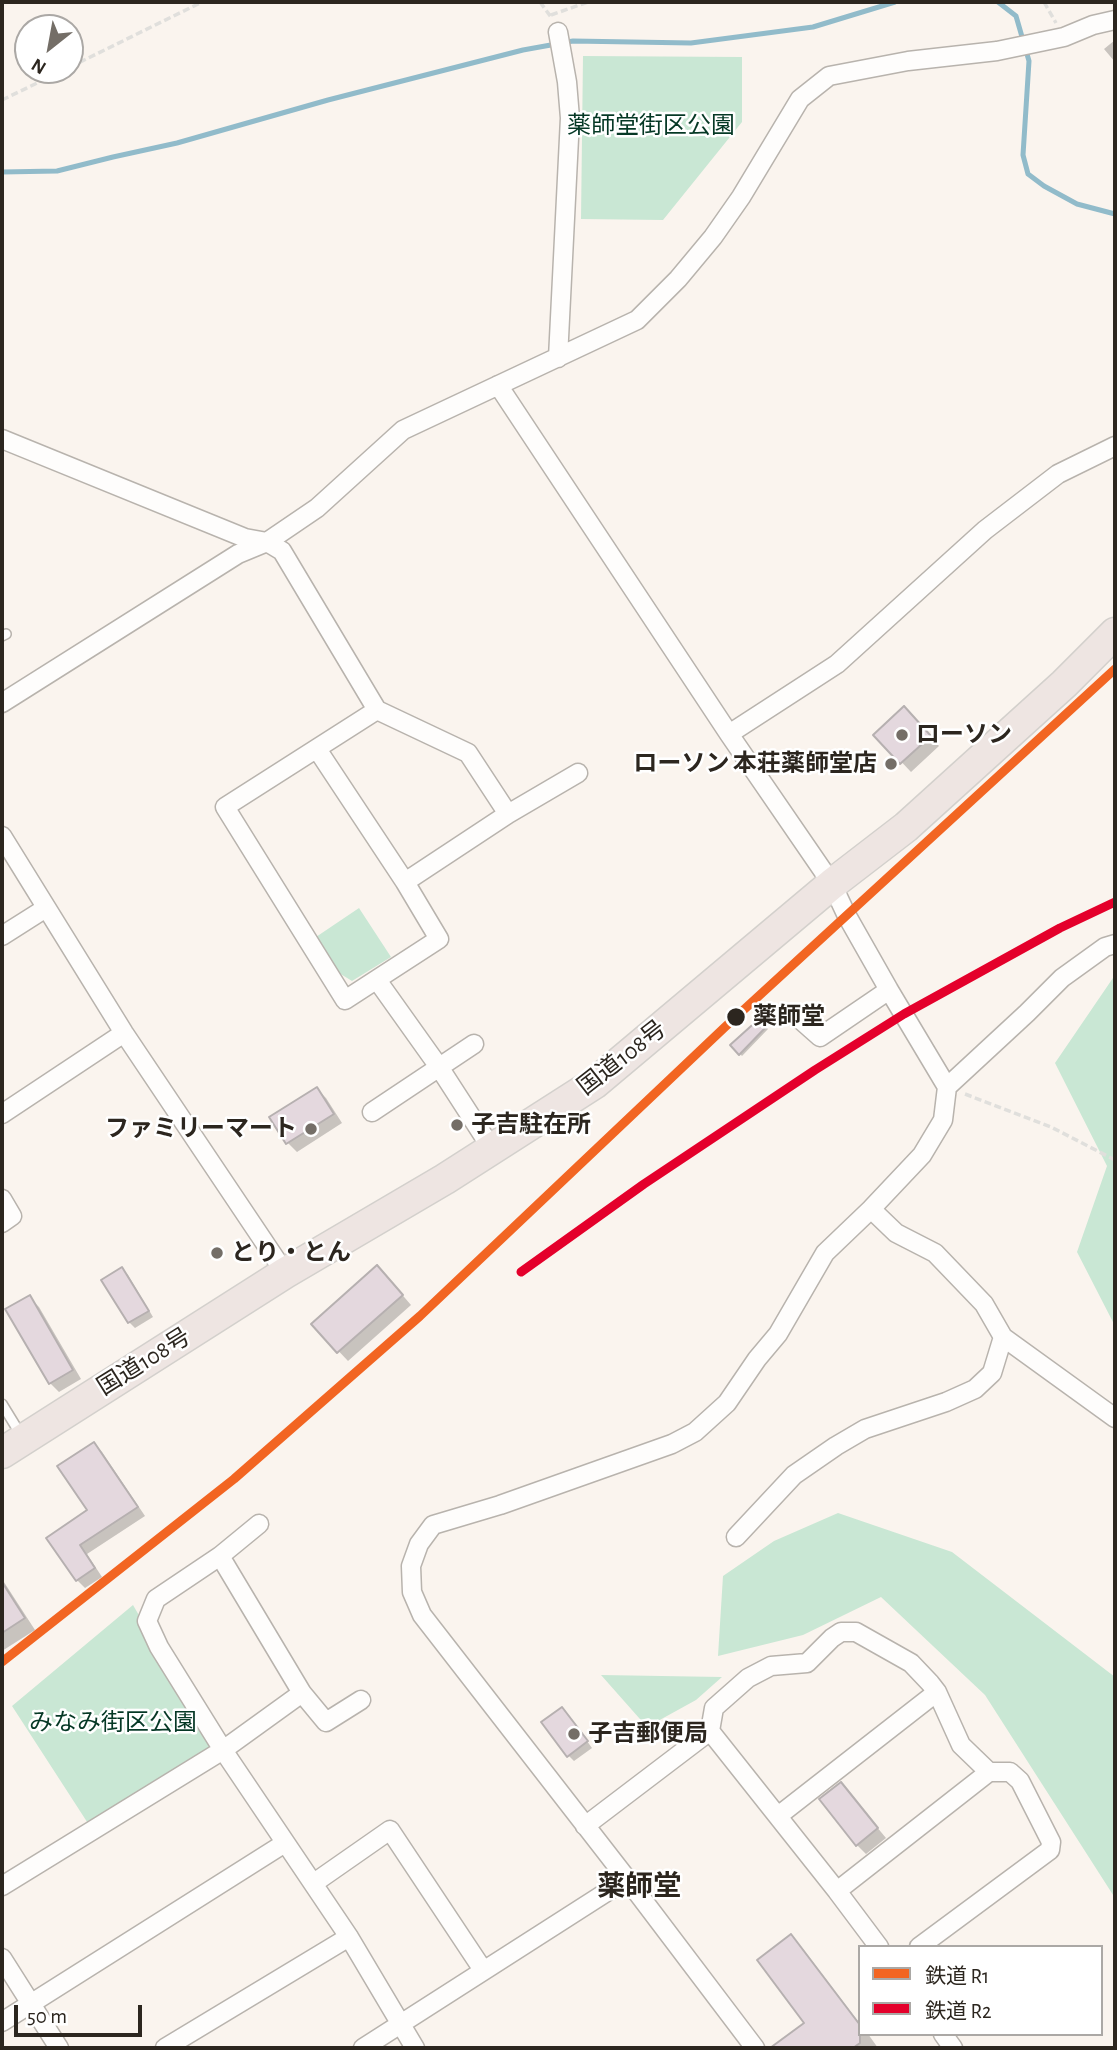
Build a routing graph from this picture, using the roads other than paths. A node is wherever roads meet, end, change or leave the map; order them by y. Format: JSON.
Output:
{"nodes":[{"id":1,"x":1115,"y":20,"type":"edge"},
{"id":2,"x":558,"y":32,"type":"dead end"},
{"id":3,"x":558,"y":358,"type":"junction"},
{"id":4,"x":498,"y":385,"type":"junction"},
{"id":5,"x":2,"y":439,"type":"edge"},
{"id":6,"x":1115,"y":446,"type":"edge"},
{"id":7,"x":267,"y":542,"type":"junction"},
{"id":8,"x":1115,"y":633,"type":"edge"},
{"id":9,"x":2,"y":703,"type":"edge"},
{"id":10,"x":377,"y":710,"type":"junction"},
{"id":11,"x":729,"y":734,"type":"junction"},
{"id":12,"x":317,"y":749,"type":"junction"},
{"id":13,"x":578,"y":773,"type":"dead end"},
{"id":14,"x":508,"y":814,"type":"junction"},
{"id":15,"x":2,"y":836,"type":"edge"},
{"id":16,"x":405,"y":882,"type":"junction"},
{"id":17,"x":831,"y":884,"type":"junction"},
{"id":18,"x":46,"y":908,"type":"junction"},
{"id":19,"x":2,"y":936,"type":"edge"},
{"id":20,"x":1115,"y":944,"type":"edge"},
{"id":21,"x":377,"y":980,"type":"junction"},
{"id":22,"x":889,"y":990,"type":"junction"},
{"id":23,"x":794,"y":1014,"type":"dead end"},
{"id":24,"x":124,"y":1033,"type":"junction"},
{"id":25,"x":474,"y":1044,"type":"dead end"},
{"id":26,"x":439,"y":1067,"type":"junction"},
{"id":27,"x":947,"y":1087,"type":"junction"},
{"id":28,"x":372,"y":1112,"type":"dead end"},
{"id":29,"x":2,"y":1115,"type":"edge"},
{"id":30,"x":492,"y":1149,"type":"junction"},
{"id":31,"x":2,"y":1199,"type":"edge"},
{"id":32,"x":871,"y":1209,"type":"junction"},
{"id":33,"x":2,"y":1223,"type":"edge"},
{"id":34,"x":285,"y":1273,"type":"junction"},
{"id":35,"x":1003,"y":1337,"type":"junction"},
{"id":36,"x":2,"y":1404,"type":"edge"},
{"id":37,"x":1115,"y":1418,"type":"edge"},
{"id":38,"x":13,"y":1445,"type":"edge"},
{"id":39,"x":259,"y":1524,"type":"dead end"},
{"id":40,"x":736,"y":1537,"type":"dead end"},
{"id":41,"x":220,"y":1556,"type":"junction"},
{"id":42,"x":937,"y":1692,"type":"junction"},
{"id":43,"x":302,"y":1693,"type":"junction"},
{"id":44,"x":361,"y":1700,"type":"dead end"},
{"id":45,"x":710,"y":1731,"type":"junction"},
{"id":46,"x":223,"y":1750,"type":"junction"},
{"id":47,"x":989,"y":1772,"type":"junction"},
{"id":48,"x":778,"y":1816,"type":"junction"},
{"id":49,"x":585,"y":1826,"type":"junction"},
{"id":50,"x":285,"y":1843,"type":"junction"},
{"id":51,"x":627,"y":1879,"type":"junction"},
{"id":52,"x":314,"y":1883,"type":"junction"},
{"id":53,"x":2,"y":1886,"type":"edge"},
{"id":54,"x":837,"y":1891,"type":"junction"},
{"id":55,"x":349,"y":1937,"type":"junction"},
{"id":56,"x":878,"y":1945,"type":"edge"},
{"id":57,"x":922,"y":1945,"type":"edge"},
{"id":58,"x":2,"y":1958,"type":"edge"},
{"id":59,"x":483,"y":1970,"type":"junction"},
{"id":60,"x":30,"y":2004,"type":"junction"},
{"id":61,"x":2,"y":2022,"type":"edge"},
{"id":62,"x":401,"y":2025,"type":"junction"},
{"id":63,"x":60,"y":2048,"type":"edge"},
{"id":64,"x":165,"y":2048,"type":"edge"},
{"id":65,"x":363,"y":2048,"type":"edge"},
{"id":66,"x":415,"y":2048,"type":"edge"},
{"id":67,"x":755,"y":2048,"type":"edge"}],
"edges":[{"from":1,"to":3,"type":"street"},
{"from":2,"to":3,"type":"street"},
{"from":3,"to":4,"type":"street"},
{"from":4,"to":7,"type":"street"},
{"from":4,"to":11,"type":"street"},
{"from":5,"to":7,"type":"street"},
{"from":6,"to":11,"type":"street"},
{"from":7,"to":9,"type":"street"},
{"from":7,"to":10,"type":"street"},
{"from":8,"to":17,"type":"highway","name":"国道108号"},
{"from":10,"to":12,"type":"street"},
{"from":10,"to":14,"type":"street"},
{"from":11,"to":17,"type":"street"},
{"from":12,"to":16,"type":"street"},
{"from":12,"to":21,"type":"street"},
{"from":13,"to":14,"type":"street"},
{"from":14,"to":16,"type":"street"},
{"from":15,"to":18,"type":"street"},
{"from":16,"to":21,"type":"street"},
{"from":17,"to":22,"type":"street"},
{"from":17,"to":30,"type":"highway","name":"国道108号"},
{"from":18,"to":19,"type":"street"},
{"from":18,"to":24,"type":"street"},
{"from":20,"to":27,"type":"street"},
{"from":21,"to":26,"type":"street"},
{"from":22,"to":23,"type":"street"},
{"from":22,"to":27,"type":"street"},
{"from":24,"to":29,"type":"street"},
{"from":24,"to":34,"type":"street"},
{"from":25,"to":26,"type":"street"},
{"from":26,"to":28,"type":"street"},
{"from":26,"to":30,"type":"street"},
{"from":27,"to":32,"type":"street"},
{"from":30,"to":34,"type":"highway","name":"国道108号"},
{"from":31,"to":33,"type":"street"},
{"from":32,"to":35,"type":"street"},
{"from":32,"to":49,"type":"street"},
{"from":34,"to":38,"type":"highway","name":"国道108号"},
{"from":35,"to":37,"type":"street"},
{"from":35,"to":40,"type":"street"},
{"from":36,"to":38,"type":"lane"},
{"from":39,"to":41,"type":"street"},
{"from":41,"to":43,"type":"street"},
{"from":41,"to":46,"type":"street"},
{"from":42,"to":45,"type":"street"},
{"from":42,"to":47,"type":"street"},
{"from":42,"to":48,"type":"street"},
{"from":43,"to":44,"type":"street"},
{"from":43,"to":46,"type":"street"},
{"from":45,"to":48,"type":"street"},
{"from":45,"to":49,"type":"street"},
{"from":46,"to":50,"type":"street"},
{"from":46,"to":53,"type":"street"},
{"from":47,"to":54,"type":"street"},
{"from":47,"to":57,"type":"street"},
{"from":48,"to":54,"type":"street"},
{"from":49,"to":51,"type":"street"},
{"from":50,"to":52,"type":"street"},
{"from":50,"to":60,"type":"street"},
{"from":51,"to":59,"type":"street"},
{"from":51,"to":67,"type":"street"},
{"from":52,"to":55,"type":"street"},
{"from":52,"to":59,"type":"street"},
{"from":54,"to":56,"type":"street"},
{"from":55,"to":62,"type":"street"},
{"from":55,"to":64,"type":"street"},
{"from":58,"to":60,"type":"street"},
{"from":59,"to":62,"type":"street"},
{"from":60,"to":61,"type":"street"},
{"from":60,"to":63,"type":"street"},
{"from":62,"to":65,"type":"street"},
{"from":62,"to":66,"type":"street"}]}
